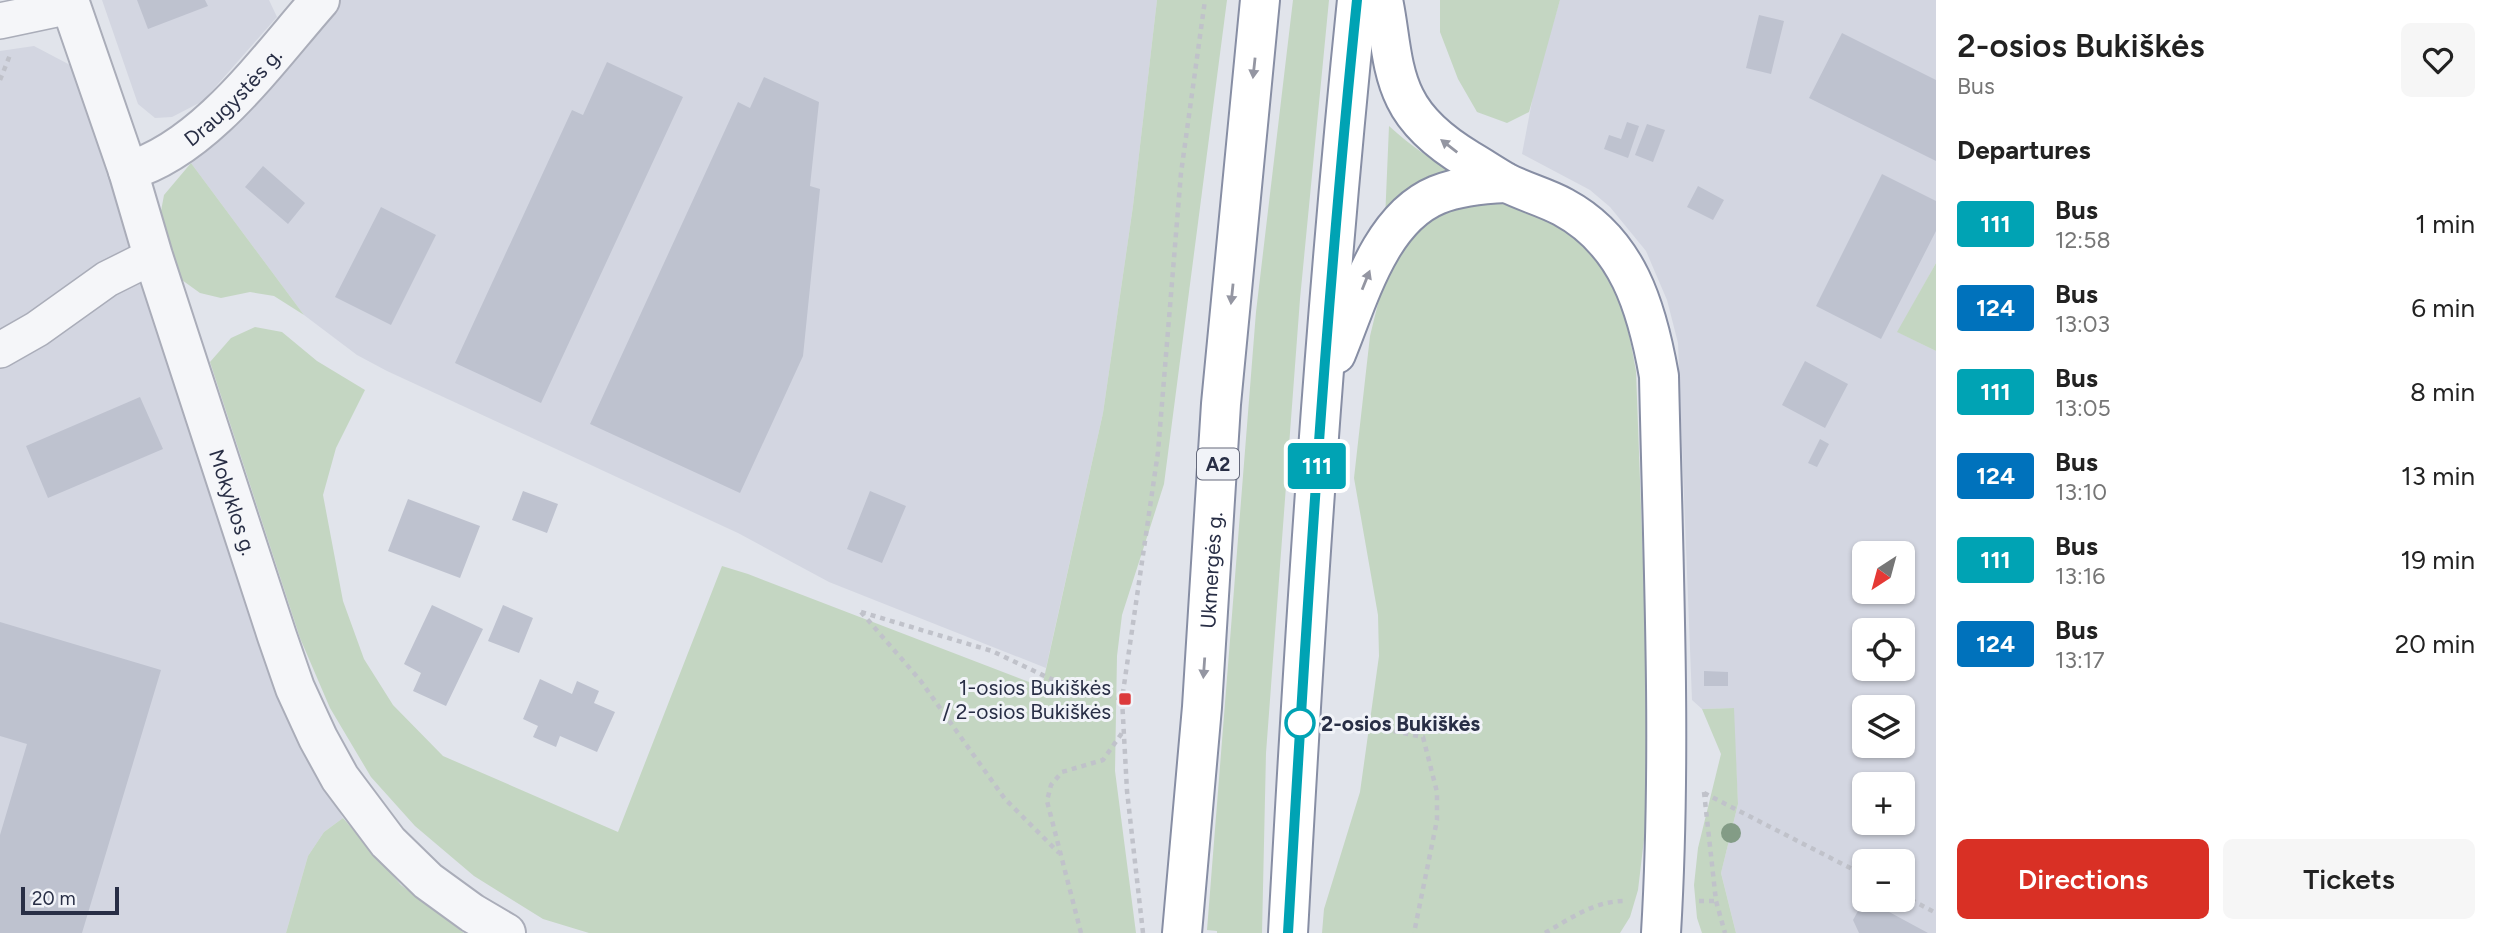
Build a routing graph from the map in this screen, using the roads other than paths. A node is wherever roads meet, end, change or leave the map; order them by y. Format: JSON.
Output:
{"nodes":[{"id":1,"x":320,"y":0,"type":"edge"},
{"id":2,"x":1260,"y":0,"type":"edge"},
{"id":3,"x":1357,"y":0,"type":"edge"},
{"id":4,"x":1383,"y":0,"type":"edge"},
{"id":5,"x":70,"y":3,"type":"edge"},
{"id":6,"x":0,"y":20,"type":"edge"},
{"id":7,"x":128,"y":171,"type":"junction"},
{"id":8,"x":1506,"y":183,"type":"junction"},
{"id":9,"x":153,"y":257,"type":"junction"},
{"id":10,"x":0,"y":350,"type":"edge"},
{"id":11,"x":1322,"y":388,"type":"junction"},
{"id":12,"x":1182,"y":931,"type":"edge"},
{"id":13,"x":506,"y":933,"type":"edge"},
{"id":14,"x":1289,"y":933,"type":"edge"},
{"id":15,"x":1661,"y":933,"type":"edge"}],
"edges":[{"from":1,"to":7,"type":"street","name":"Draugystės g."},
{"from":2,"to":12,"type":"highway","name":"Ukmergės g.","number":"A2","one_way":true},
{"from":3,"to":11,"type":"highway"},
{"from":8,"to":4,"type":"highway","one_way":true},
{"from":5,"to":6,"type":"street"},
{"from":5,"to":7,"type":"street","name":"Mokyklos g."},
{"from":7,"to":9,"type":"street","name":"Mokyklos g."},
{"from":11,"to":8,"type":"highway","one_way":true},
{"from":8,"to":15,"type":"highway"},
{"from":9,"to":10,"type":"street"},
{"from":9,"to":13,"type":"street","name":"Mokyklos g."},
{"from":11,"to":14,"type":"highway"}]}
